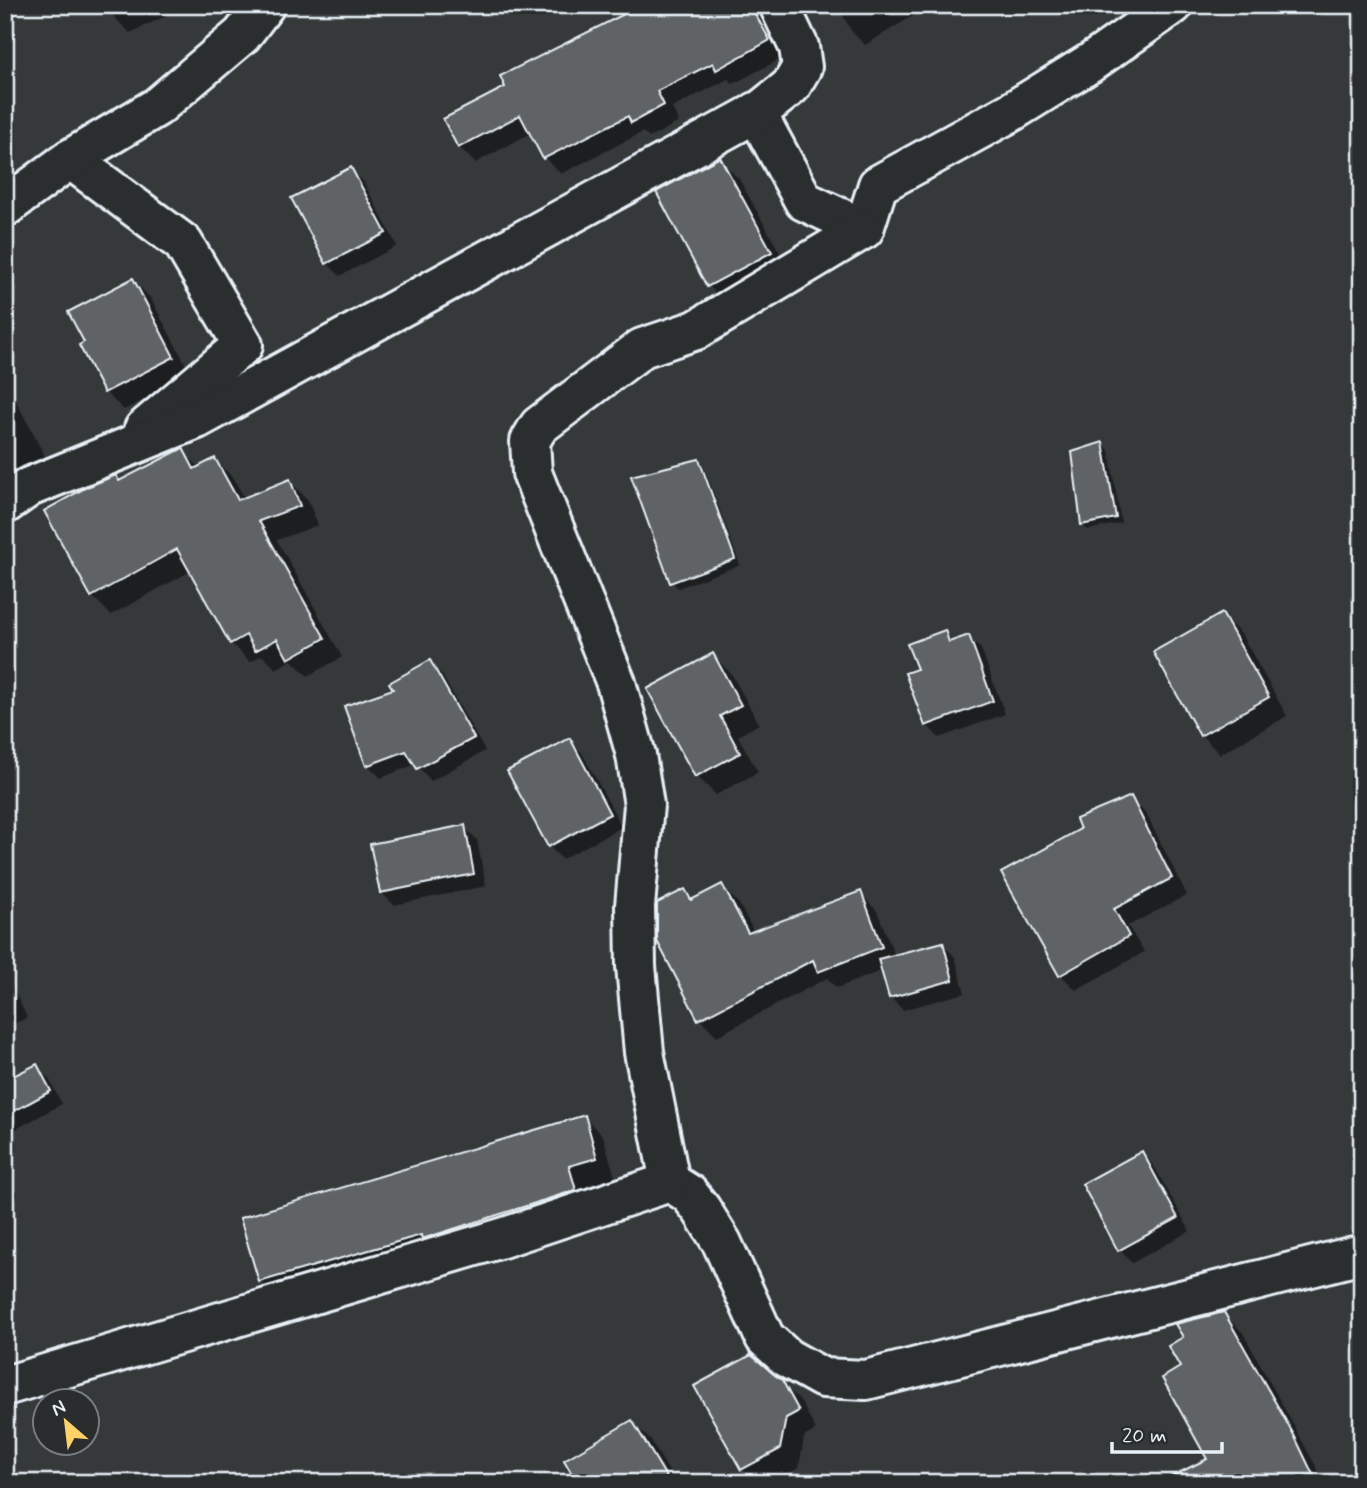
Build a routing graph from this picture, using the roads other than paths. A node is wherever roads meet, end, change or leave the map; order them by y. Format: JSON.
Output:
{"nodes":[{"id":1,"x":265,"y":5,"type":"edge"},
{"id":2,"x":779,"y":5,"type":"edge"},
{"id":3,"x":1173,"y":5,"type":"edge"},
{"id":4,"x":755,"y":112,"type":"junction"},
{"id":5,"x":70,"y":159,"type":"junction"},
{"id":6,"x":5,"y":207,"type":"edge"},
{"id":7,"x":864,"y":229,"type":"junction"},
{"id":8,"x":116,"y":454,"type":"junction"},
{"id":9,"x":5,"y":504,"type":"edge"},
{"id":10,"x":670,"y":1182,"type":"junction"},
{"id":11,"x":1362,"y":1254,"type":"edge"},
{"id":12,"x":5,"y":1386,"type":"edge"}],
"edges":[{"from":1,"to":5,"type":"street"},
{"from":2,"to":4,"type":"street"},
{"from":3,"to":7,"type":"street"},
{"from":4,"to":7,"type":"street"},
{"from":4,"to":8,"type":"street"},
{"from":5,"to":6,"type":"street"},
{"from":5,"to":8,"type":"street"},
{"from":7,"to":10,"type":"street"},
{"from":8,"to":9,"type":"street"},
{"from":10,"to":11,"type":"street"},
{"from":10,"to":12,"type":"street"}]}
